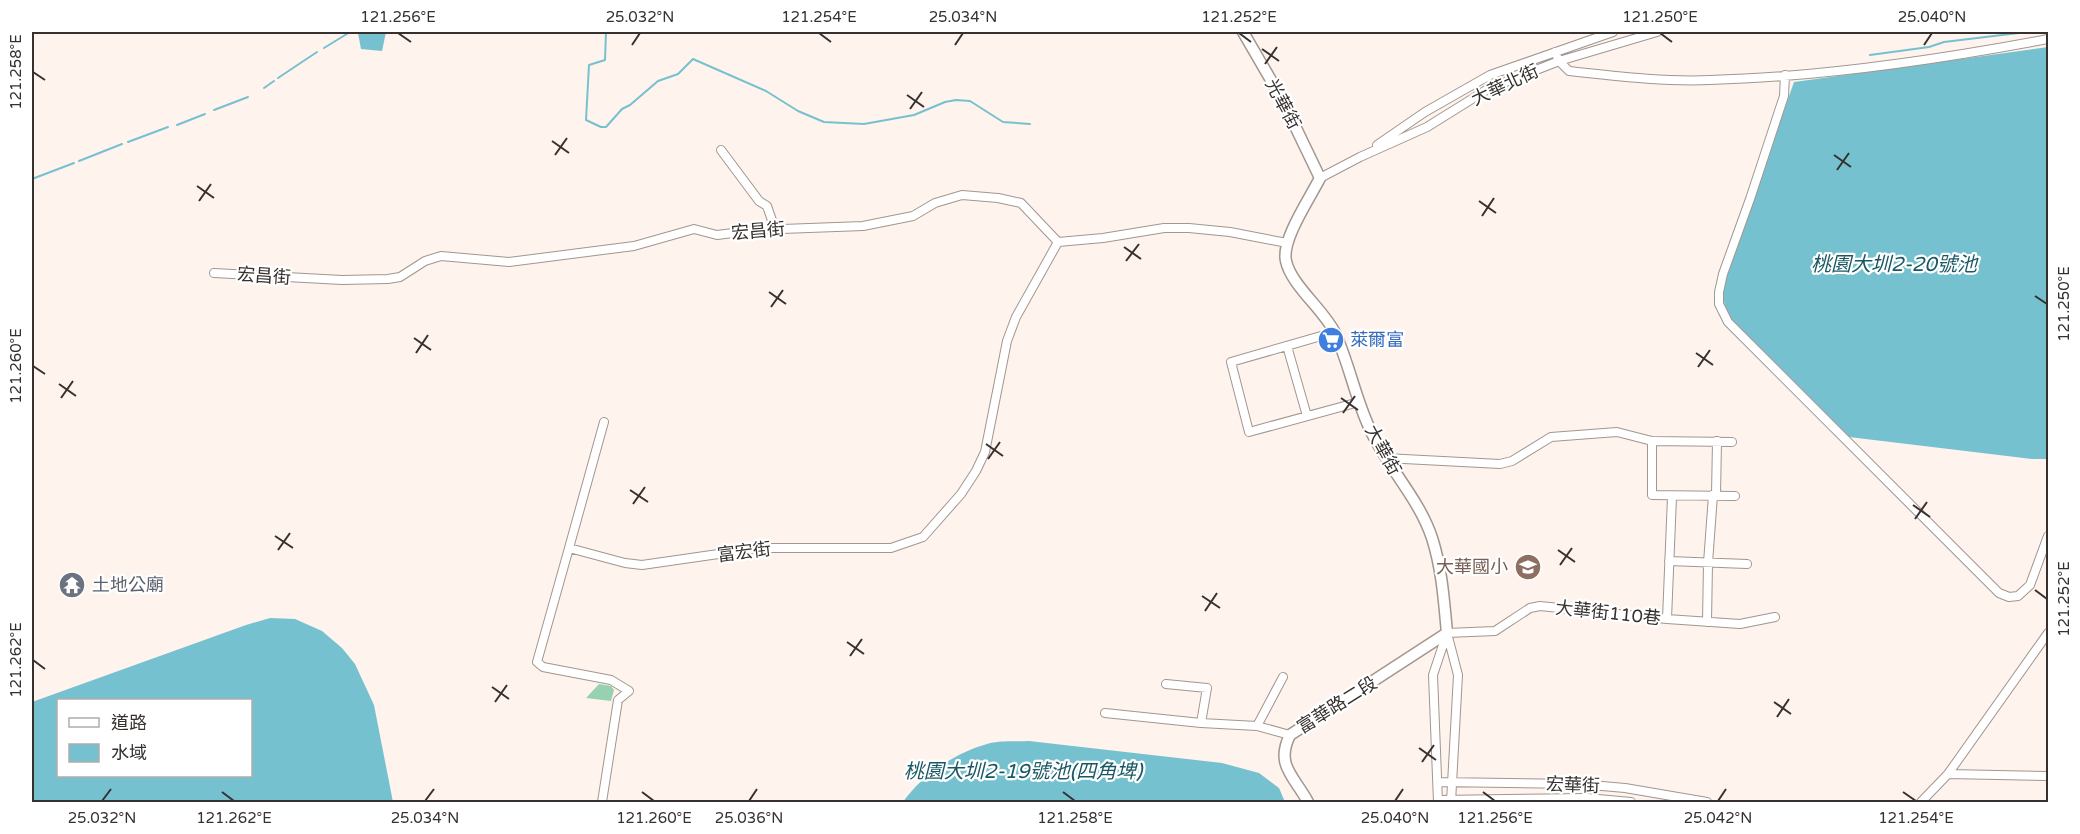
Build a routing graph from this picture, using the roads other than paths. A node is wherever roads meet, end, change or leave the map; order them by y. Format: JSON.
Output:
{"nodes":[{"id":1,"x":1243,"y":32,"type":"edge"},
{"id":2,"x":1612,"y":32,"type":"edge"},
{"id":3,"x":1657,"y":32,"type":"edge"},
{"id":4,"x":2049,"y":39,"type":"edge"},
{"id":5,"x":1557,"y":56,"type":"junction"},
{"id":6,"x":1785,"y":75,"type":"junction"},
{"id":7,"x":721,"y":150,"type":"dead end"},
{"id":8,"x":1360,"y":157,"type":"junction"},
{"id":9,"x":1320,"y":178,"type":"junction"},
{"id":10,"x":775,"y":229,"type":"junction"},
{"id":11,"x":1058,"y":242,"type":"junction"},
{"id":12,"x":1287,"y":243,"type":"junction"},
{"id":13,"x":214,"y":273,"type":"dead end"},
{"id":14,"x":1335,"y":332,"type":"junction"},
{"id":15,"x":1287,"y":346,"type":"junction"},
{"id":16,"x":1359,"y":402,"type":"junction"},
{"id":17,"x":1306,"y":416,"type":"junction"},
{"id":18,"x":604,"y":422,"type":"dead end"},
{"id":19,"x":1652,"y":441,"type":"junction"},
{"id":20,"x":1717,"y":441,"type":"junction"},
{"id":21,"x":1732,"y":442,"type":"dead end"},
{"id":22,"x":1385,"y":458,"type":"junction"},
{"id":23,"x":1714,"y":495,"type":"junction"},
{"id":24,"x":1735,"y":496,"type":"dead end"},
{"id":25,"x":1672,"y":497,"type":"junction"},
{"id":26,"x":2049,"y":537,"type":"edge"},
{"id":27,"x":569,"y":548,"type":"junction"},
{"id":28,"x":1669,"y":561,"type":"junction"},
{"id":29,"x":1708,"y":563,"type":"junction"},
{"id":30,"x":1747,"y":564,"type":"dead end"},
{"id":31,"x":1775,"y":617,"type":"dead end"},
{"id":32,"x":1666,"y":619,"type":"junction"},
{"id":33,"x":1707,"y":622,"type":"junction"},
{"id":34,"x":1447,"y":633,"type":"junction"},
{"id":35,"x":2049,"y":633,"type":"edge"},
{"id":36,"x":1283,"y":677,"type":"dead end"},
{"id":37,"x":1166,"y":684,"type":"dead end"},
{"id":38,"x":1105,"y":713,"type":"dead end"},
{"id":39,"x":1201,"y":723,"type":"junction"},
{"id":40,"x":1257,"y":726,"type":"junction"},
{"id":41,"x":1290,"y":735,"type":"junction"},
{"id":42,"x":1948,"y":774,"type":"junction"},
{"id":43,"x":2049,"y":776,"type":"edge"},
{"id":44,"x":1453,"y":781,"type":"junction"},
{"id":45,"x":1438,"y":782,"type":"junction"},
{"id":46,"x":1625,"y":788,"type":"junction"},
{"id":47,"x":1438,"y":801,"type":"edge"},
{"id":48,"x":602,"y":802,"type":"edge"},
{"id":49,"x":1308,"y":802,"type":"edge"},
{"id":50,"x":1450,"y":802,"type":"edge"},
{"id":51,"x":1627,"y":802,"type":"edge"},
{"id":52,"x":1707,"y":802,"type":"edge"},
{"id":53,"x":1921,"y":802,"type":"edge"}],
"edges":[{"from":1,"to":9,"type":"street","name":"光華街"},
{"from":2,"to":5,"type":"street","name":"大華北街"},
{"from":3,"to":5,"type":"street","name":"大華北街"},
{"from":4,"to":6,"type":"street"},
{"from":5,"to":6,"type":"street"},
{"from":5,"to":8,"type":"street","name":"大華北街"},
{"from":5,"to":8,"type":"street","name":"大華北街"},
{"from":6,"to":26,"type":"street"},
{"from":7,"to":10,"type":"street"},
{"from":8,"to":9,"type":"street","name":"大華北街"},
{"from":9,"to":12,"type":"street"},
{"from":10,"to":11,"type":"street","name":"宏昌街"},
{"from":10,"to":13,"type":"street","name":"宏昌街"},
{"from":11,"to":12,"type":"street"},
{"from":11,"to":27,"type":"street","name":"富宏街"},
{"from":12,"to":14,"type":"street","name":"大華街"},
{"from":14,"to":15,"type":"street"},
{"from":14,"to":16,"type":"street","name":"大華街"},
{"from":15,"to":17,"type":"street"},
{"from":15,"to":17,"type":"street"},
{"from":16,"to":17,"type":"street"},
{"from":16,"to":22,"type":"street","name":"大華街"},
{"from":18,"to":27,"type":"street"},
{"from":19,"to":20,"type":"street"},
{"from":19,"to":22,"type":"street"},
{"from":19,"to":25,"type":"street"},
{"from":20,"to":21,"type":"street"},
{"from":20,"to":23,"type":"street"},
{"from":22,"to":34,"type":"street","name":"大華街"},
{"from":23,"to":24,"type":"street"},
{"from":23,"to":25,"type":"street"},
{"from":23,"to":29,"type":"street"},
{"from":25,"to":28,"type":"street"},
{"from":27,"to":48,"type":"street"},
{"from":28,"to":29,"type":"street"},
{"from":28,"to":32,"type":"street"},
{"from":29,"to":30,"type":"street"},
{"from":29,"to":33,"type":"street"},
{"from":31,"to":33,"type":"street","name":"大華街110巷"},
{"from":32,"to":33,"type":"street","name":"大華街110巷"},
{"from":32,"to":34,"type":"street","name":"大華街110巷"},
{"from":34,"to":41,"type":"street","name":"富華路二段"},
{"from":34,"to":44,"type":"street","name":"大華街"},
{"from":34,"to":45,"type":"street","name":"大華街"},
{"from":35,"to":42,"type":"street"},
{"from":36,"to":40,"type":"street"},
{"from":37,"to":39,"type":"street"},
{"from":38,"to":39,"type":"street"},
{"from":39,"to":40,"type":"street"},
{"from":40,"to":41,"type":"street"},
{"from":41,"to":49,"type":"street","name":"富華路二段"},
{"from":42,"to":43,"type":"street"},
{"from":42,"to":53,"type":"street"},
{"from":44,"to":45,"type":"street","name":"宏華街"},
{"from":44,"to":46,"type":"street","name":"宏華街"},
{"from":44,"to":50,"type":"street","name":"大華街"},
{"from":45,"to":47,"type":"street","name":"大華街"},
{"from":46,"to":51,"type":"street"},
{"from":46,"to":52,"type":"street","name":"宏華街"},
{"from":47,"to":50,"type":"street","name":"宏華街"},
{"from":50,"to":51,"type":"street","name":"宏華街"}]}
